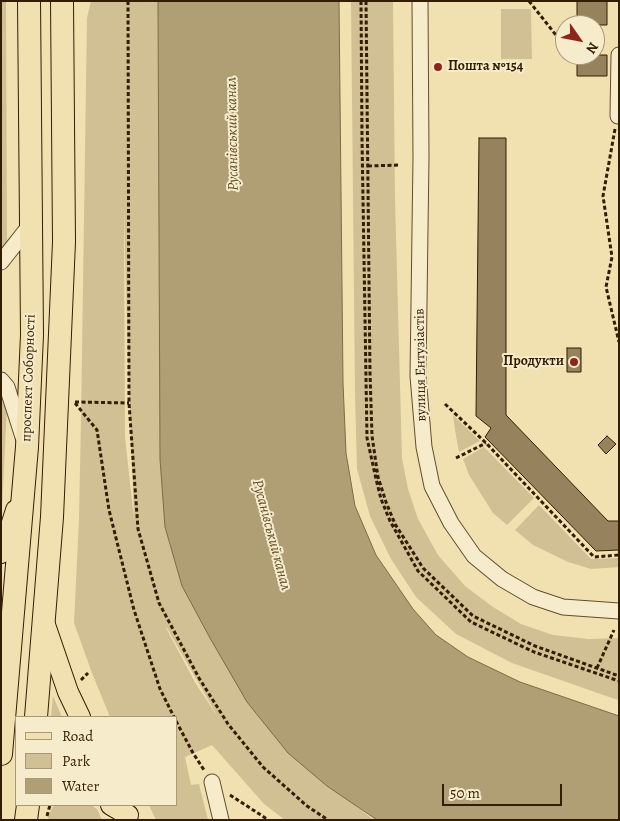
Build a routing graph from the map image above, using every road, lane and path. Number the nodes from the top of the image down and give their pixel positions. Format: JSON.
{"nodes":[{"id":1,"x":62,"y":1,"type":"edge"},
{"id":2,"x":128,"y":1,"type":"edge"},
{"id":3,"x":420,"y":1,"type":"edge"},
{"id":4,"x":529,"y":1,"type":"edge"},
{"id":5,"x":26,"y":5,"type":"edge"},
{"id":6,"x":555,"y":34,"type":"edge"},
{"id":7,"x":619,"y":55,"type":"edge"},
{"id":8,"x":618,"y":116,"type":"edge"},
{"id":9,"x":400,"y":165,"type":"dead end"},
{"id":10,"x":368,"y":166,"type":"dead end"},
{"id":11,"x":31,"y":224,"type":"junction"},
{"id":12,"x":1,"y":262,"type":"edge"},
{"id":13,"x":619,"y":342,"type":"edge"},
{"id":14,"x":1,"y":380,"type":"edge"},
{"id":15,"x":129,"y":403,"type":"junction"},
{"id":16,"x":445,"y":404,"type":"dead end"},
{"id":17,"x":486,"y":443,"type":"junction"},
{"id":18,"x":27,"y":447,"type":"junction"},
{"id":19,"x":456,"y":458,"type":"dead end"},
{"id":20,"x":24,"y":479,"type":"junction"},
{"id":21,"x":1,"y":553,"type":"edge"},
{"id":22,"x":619,"y":555,"type":"edge"},
{"id":23,"x":619,"y":611,"type":"edge"},
{"id":24,"x":44,"y":622,"type":"junction"},
{"id":25,"x":614,"y":630,"type":"dead end"},
{"id":26,"x":597,"y":668,"type":"dead end"},
{"id":27,"x":36,"y":716,"type":"edge"},
{"id":28,"x":80,"y":716,"type":"edge"},
{"id":29,"x":174,"y":716,"type":"edge"},
{"id":30,"x":1,"y":754,"type":"edge"},
{"id":31,"x":212,"y":782,"type":"dead end"},
{"id":32,"x":28,"y":806,"type":"edge"},
{"id":33,"x":37,"y":806,"type":"edge"},
{"id":34,"x":50,"y":806,"type":"edge"},
{"id":35,"x":28,"y":820,"type":"edge"},
{"id":36,"x":47,"y":820,"type":"edge"},
{"id":37,"x":220,"y":820,"type":"edge"},
{"id":38,"x":328,"y":820,"type":"edge"}],
"edges":[{"from":1,"to":24,"type":"highway","name":"проспект Соборності"},
{"from":2,"to":15,"type":"path"},
{"from":3,"to":23,"type":"street","name":"вулиця Ентузіастів"},
{"from":4,"to":6,"type":"path"},
{"from":5,"to":11,"type":"highway","name":"проспект Соборності"},
{"from":7,"to":8,"type":"street"},
{"from":8,"to":13,"type":"path"},
{"from":9,"to":10,"type":"path"},
{"from":11,"to":12,"type":"street"},
{"from":11,"to":18,"type":"highway","name":"проспект Соборності"},
{"from":14,"to":18,"type":"street"},
{"from":15,"to":29,"type":"path"},
{"from":15,"to":38,"type":"path"},
{"from":16,"to":17,"type":"path"},
{"from":17,"to":19,"type":"path"},
{"from":17,"to":22,"type":"path"},
{"from":18,"to":20,"type":"highway","name":"проспект Соборності"},
{"from":20,"to":21,"type":"main road"},
{"from":20,"to":30,"type":"highway","name":"проспект Соборності"},
{"from":24,"to":27,"type":"highway","name":"проспект Соборності"},
{"from":24,"to":28,"type":"main road"},
{"from":25,"to":26,"type":"path"},
{"from":31,"to":37,"type":"street"},
{"from":32,"to":35,"type":"highway"},
{"from":33,"to":35,"type":"main road"},
{"from":34,"to":36,"type":"path"}]}
